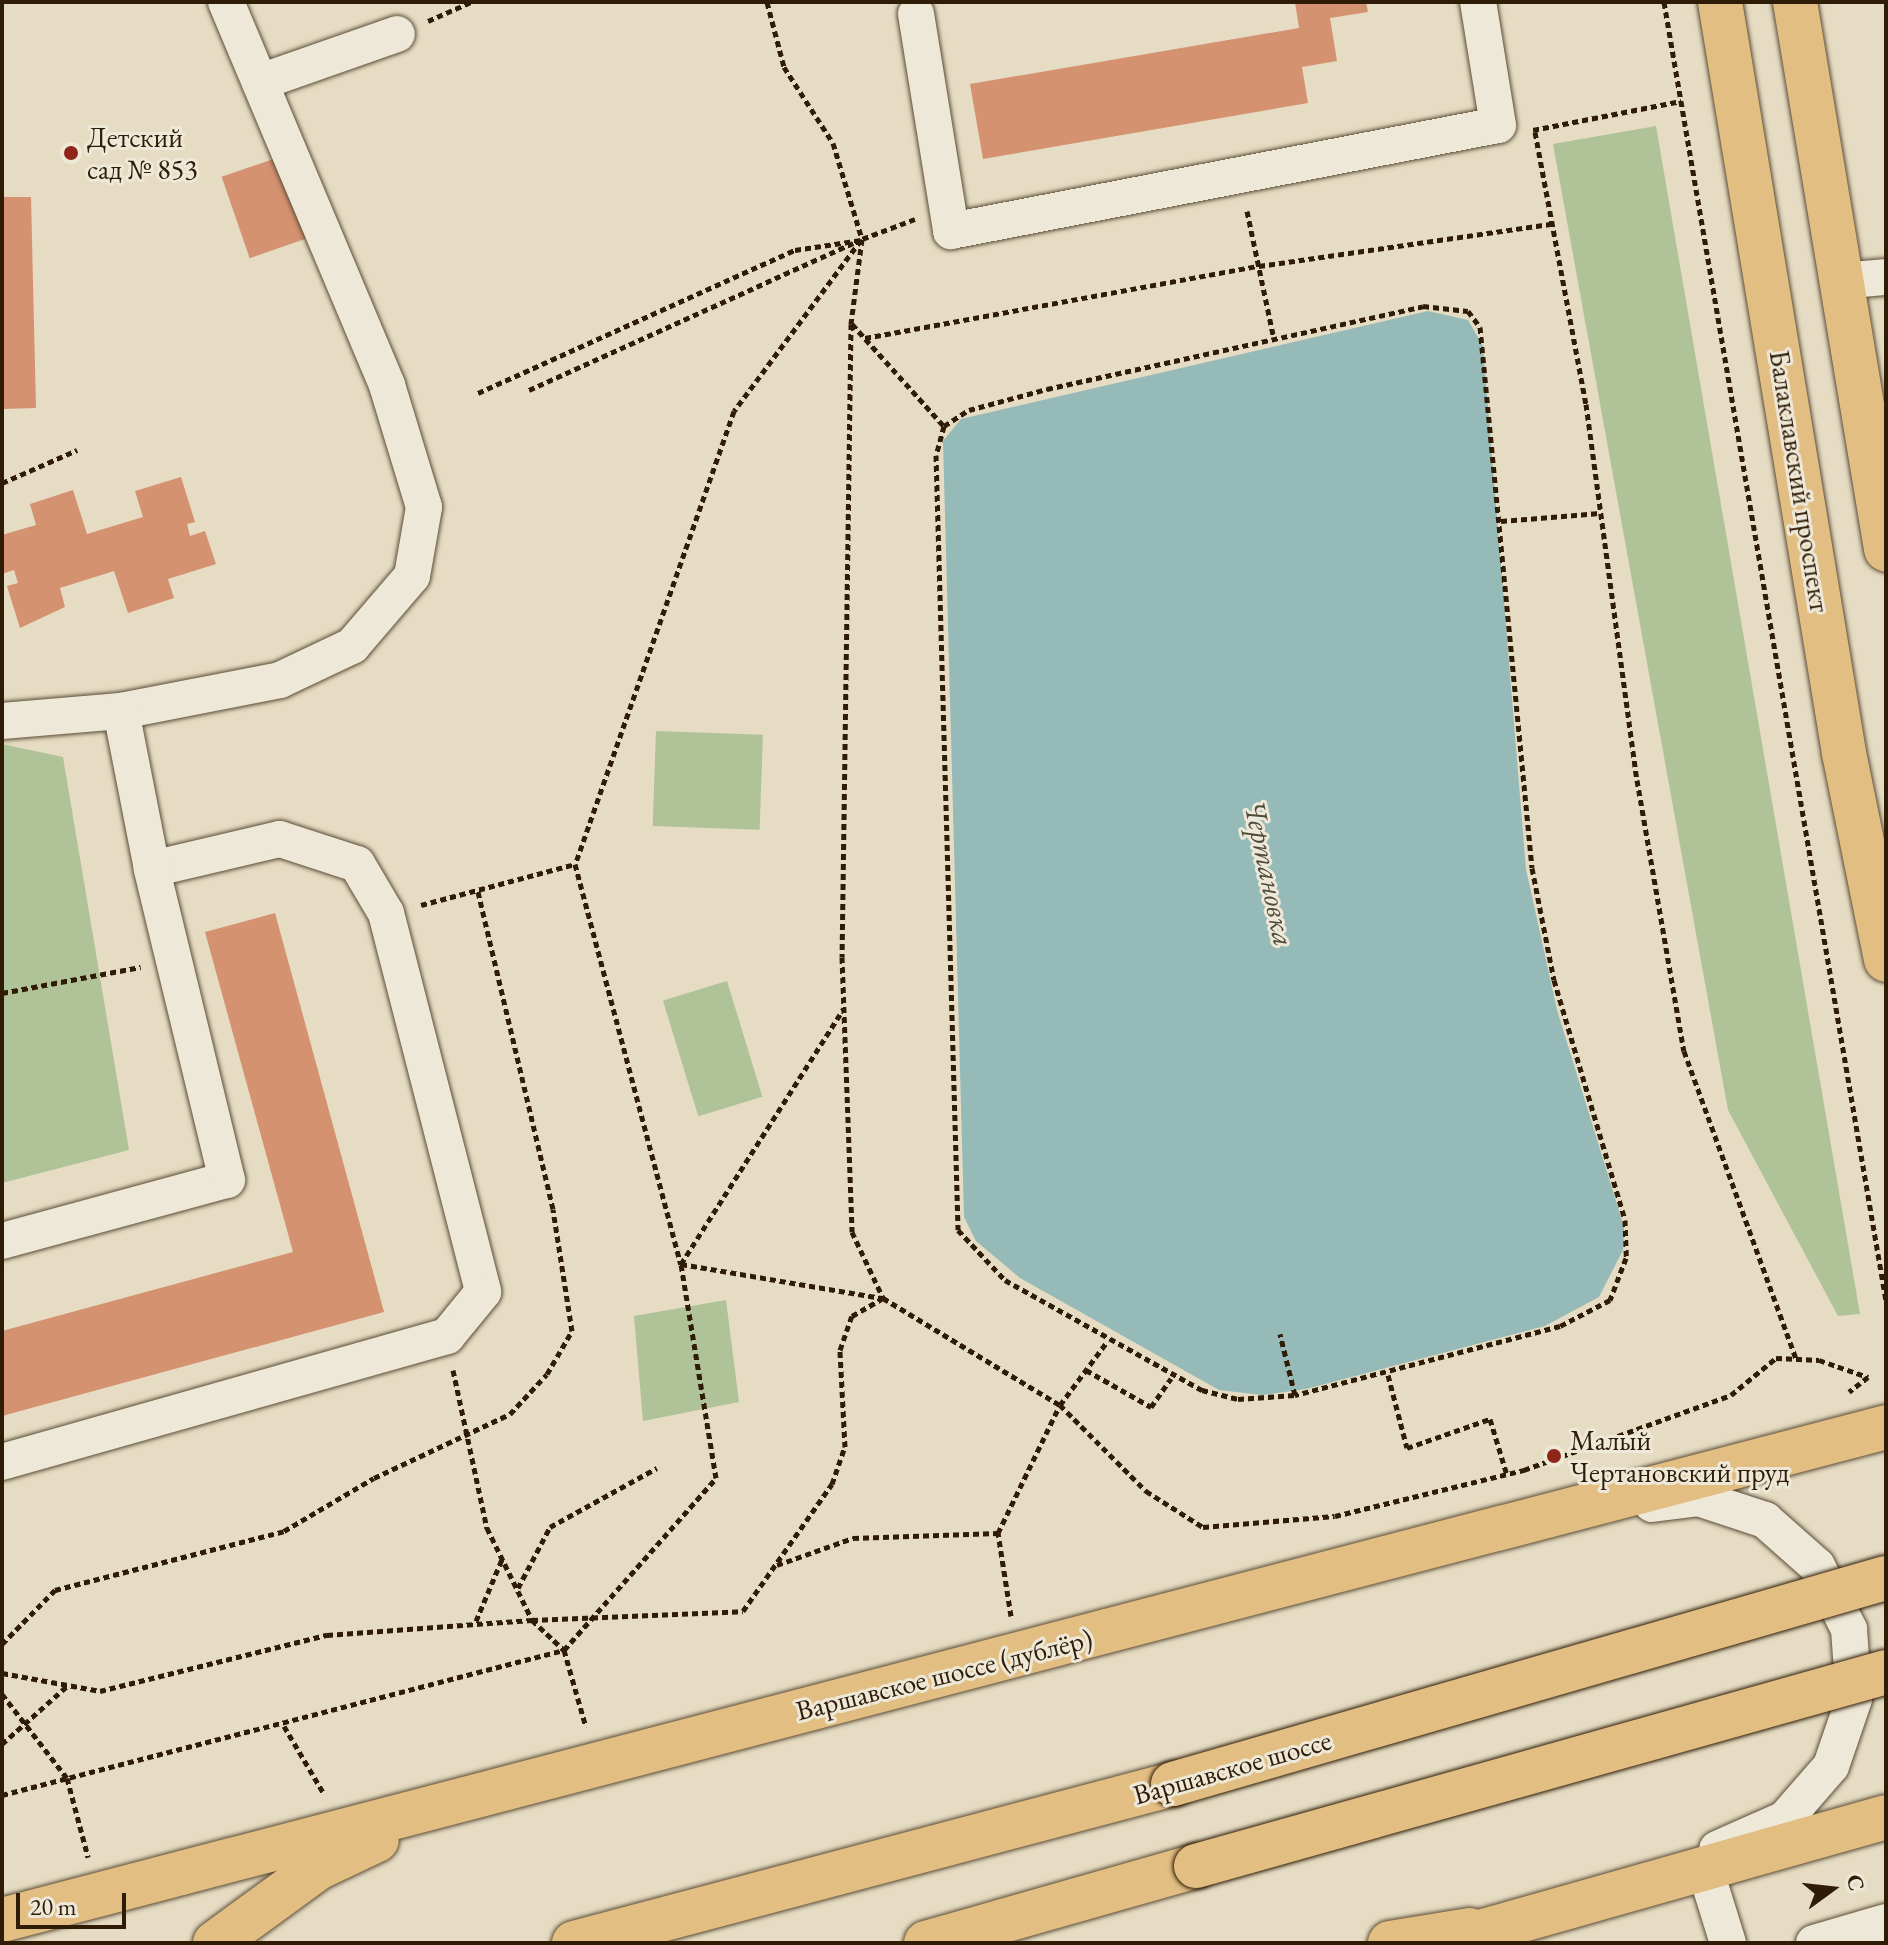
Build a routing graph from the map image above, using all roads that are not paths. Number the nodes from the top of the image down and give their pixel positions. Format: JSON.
{"nodes":[{"id":1,"x":226,"y":2,"type":"edge"},
{"id":2,"x":1478,"y":2,"type":"edge"},
{"id":3,"x":1720,"y":2,"type":"edge"},
{"id":4,"x":1795,"y":2,"type":"edge"},
{"id":5,"x":916,"y":14,"type":"dead end"},
{"id":6,"x":397,"y":34,"type":"road end"},
{"id":7,"x":260,"y":82,"type":"junction"},
{"id":8,"x":1886,"y":277,"type":"edge"},
{"id":9,"x":1840,"y":281,"type":"junction"},
{"id":10,"x":1886,"y":549,"type":"edge"},
{"id":11,"x":121,"y":711,"type":"junction"},
{"id":12,"x":2,"y":721,"type":"edge"},
{"id":13,"x":152,"y":869,"type":"junction"},
{"id":14,"x":1886,"y":960,"type":"edge"},
{"id":15,"x":2,"y":1241,"type":"edge"},
{"id":16,"x":1886,"y":1427,"type":"edge"},
{"id":17,"x":2,"y":1462,"type":"edge"},
{"id":18,"x":1533,"y":1520,"type":"junction"},
{"id":19,"x":1886,"y":1578,"type":"edge"},
{"id":20,"x":1886,"y":1672,"type":"edge"},
{"id":21,"x":473,"y":1794,"type":"junction"},
{"id":22,"x":1886,"y":1817,"type":"edge"},
{"id":23,"x":1705,"y":1869,"type":"junction"},
{"id":24,"x":1632,"y":1887,"type":"junction"},
{"id":25,"x":2,"y":1920,"type":"edge"},
{"id":26,"x":1886,"y":1922,"type":"edge"},
{"id":27,"x":1512,"y":1923,"type":"junction"},
{"id":28,"x":215,"y":1943,"type":"edge"},
{"id":29,"x":574,"y":1943,"type":"edge"},
{"id":30,"x":926,"y":1943,"type":"edge"},
{"id":31,"x":1390,"y":1943,"type":"edge"},
{"id":32,"x":1441,"y":1943,"type":"edge"},
{"id":33,"x":1728,"y":1943,"type":"edge"},
{"id":34,"x":1814,"y":1943,"type":"edge"}],
"edges":[{"from":1,"to":7,"type":"street"},
{"from":2,"to":5,"type":"street"},
{"from":3,"to":14,"type":"main road","name":"Балаклавский проспект"},
{"from":4,"to":9,"type":"main road"},
{"from":6,"to":7,"type":"street"},
{"from":7,"to":11,"type":"street"},
{"from":8,"to":9,"type":"street"},
{"from":9,"to":10,"type":"main road"},
{"from":11,"to":12,"type":"street"},
{"from":11,"to":13,"type":"street"},
{"from":13,"to":15,"type":"street"},
{"from":13,"to":17,"type":"street"},
{"from":16,"to":18,"type":"main road","name":"Варшавское шоссе (дублёр)"},
{"from":18,"to":21,"type":"main road","name":"Варшавское шоссе (дублёр)"},
{"from":18,"to":24,"type":"street"},
{"from":19,"to":29,"type":"main road","name":"Варшавское шоссе","bridge":true},
{"from":20,"to":30,"type":"main road","bridge":true},
{"from":21,"to":25,"type":"main road","name":"Варшавское шоссе (дублёр)"},
{"from":21,"to":28,"type":"main road"},
{"from":22,"to":23,"type":"main road"},
{"from":23,"to":24,"type":"main road"},
{"from":23,"to":33,"type":"street"},
{"from":24,"to":27,"type":"main road"},
{"from":26,"to":34,"type":"street"},
{"from":27,"to":31,"type":"main road"},
{"from":27,"to":32,"type":"main road"}]}
